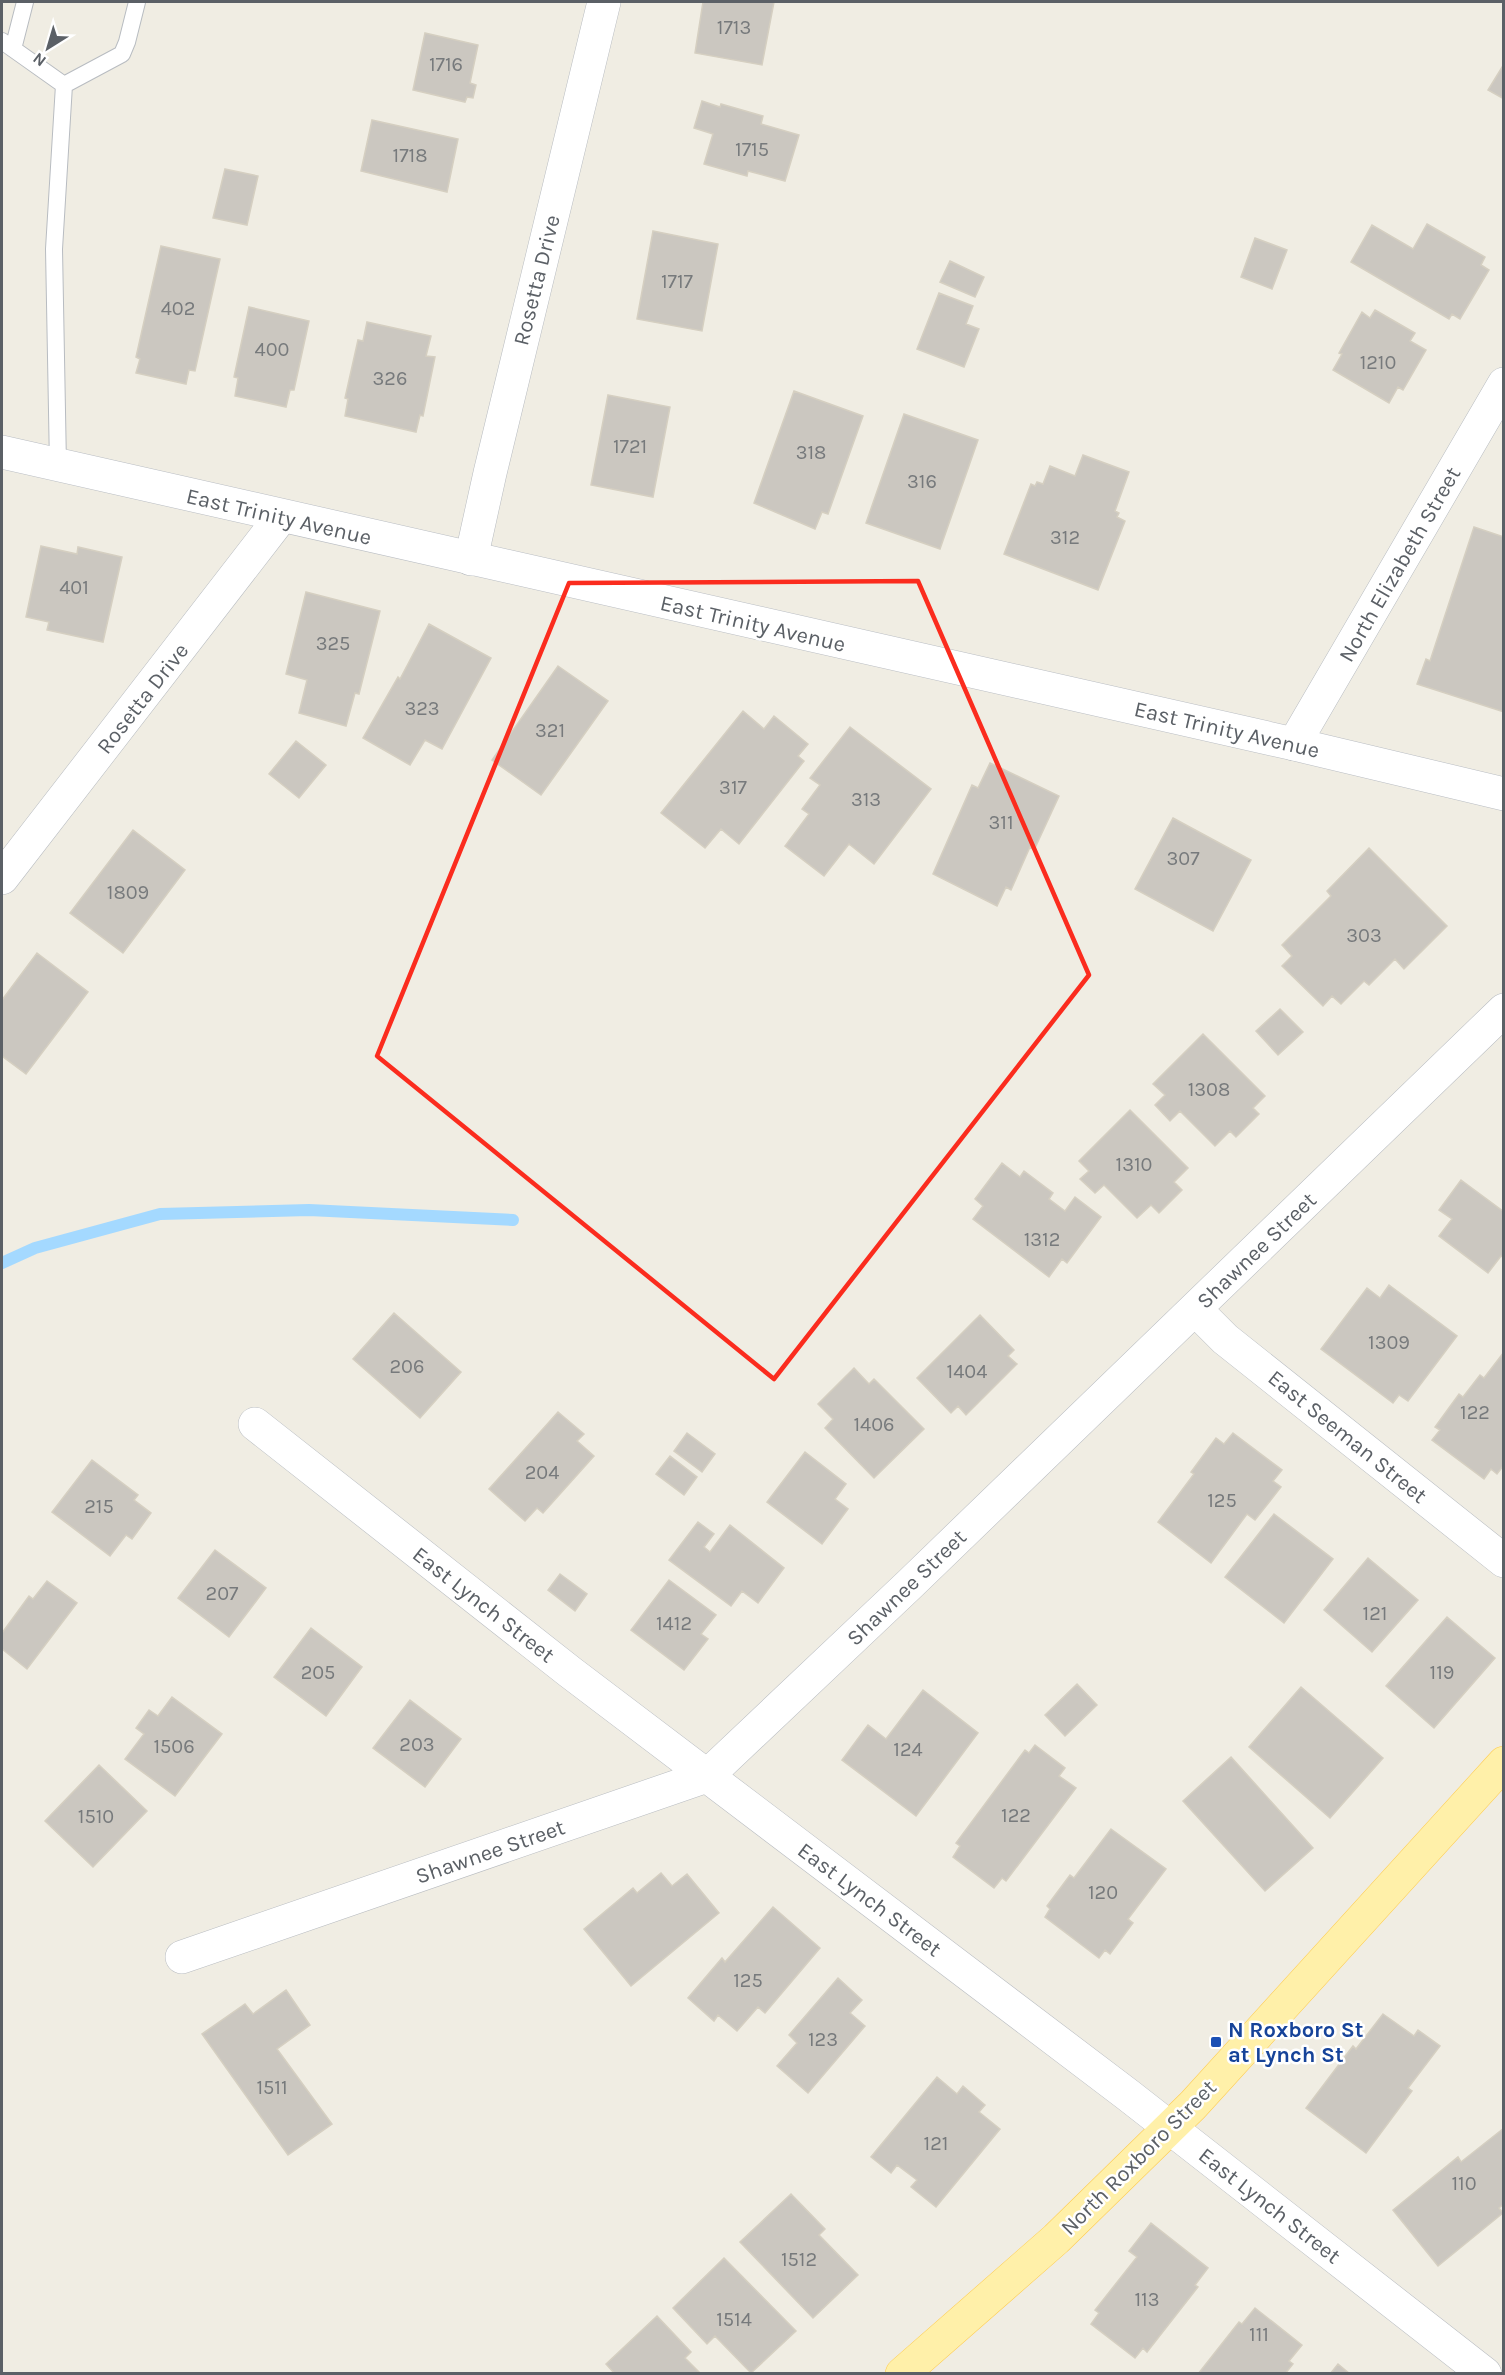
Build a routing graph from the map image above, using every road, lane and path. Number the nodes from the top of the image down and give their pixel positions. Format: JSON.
{"nodes":[{"id":1,"x":26,"y":2,"type":"edge"},
{"id":2,"x":137,"y":2,"type":"edge"},
{"id":3,"x":604,"y":2,"type":"edge"},
{"id":4,"x":7,"y":45,"type":"edge"},
{"id":5,"x":64,"y":85,"type":"junction"},
{"id":6,"x":1503,"y":384,"type":"edge"},
{"id":7,"x":2,"y":452,"type":"edge"},
{"id":8,"x":58,"y":465,"type":"junction"},
{"id":9,"x":281,"y":517,"type":"junction"},
{"id":10,"x":471,"y":560,"type":"junction"},
{"id":11,"x":1294,"y":744,"type":"junction"},
{"id":12,"x":1503,"y":795,"type":"edge"},
{"id":13,"x":2,"y":878,"type":"edge"},
{"id":14,"x":1503,"y":1010,"type":"edge"},
{"id":15,"x":1195,"y":1309,"type":"junction"},
{"id":16,"x":255,"y":1424,"type":"dead end"},
{"id":17,"x":1503,"y":1561,"type":"edge"},
{"id":18,"x":1503,"y":1763,"type":"edge"},
{"id":19,"x":707,"y":1776,"type":"junction"},
{"id":20,"x":182,"y":1957,"type":"dead end"},
{"id":21,"x":1170,"y":2128,"type":"junction"},
{"id":22,"x":902,"y":2373,"type":"edge"},
{"id":23,"x":1485,"y":2373,"type":"edge"}],
"edges":[{"from":1,"to":4,"type":"lane"},
{"from":2,"to":5,"type":"lane"},
{"from":3,"to":10,"type":"street","name":"Rosetta Drive"},
{"from":4,"to":5,"type":"lane"},
{"from":5,"to":8,"type":"lane"},
{"from":6,"to":11,"type":"street","name":"North Elizabeth Street"},
{"from":7,"to":8,"type":"street","name":"East Trinity Avenue"},
{"from":8,"to":9,"type":"street","name":"East Trinity Avenue"},
{"from":9,"to":10,"type":"street","name":"East Trinity Avenue"},
{"from":9,"to":13,"type":"street","name":"Rosetta Drive"},
{"from":10,"to":11,"type":"street","name":"East Trinity Avenue"},
{"from":11,"to":12,"type":"street","name":"East Trinity Avenue"},
{"from":14,"to":15,"type":"street","name":"Shawnee Street"},
{"from":15,"to":17,"type":"street","name":"East Seeman Street"},
{"from":15,"to":19,"type":"street","name":"Shawnee Street"},
{"from":16,"to":19,"type":"street","name":"East Lynch Street"},
{"from":18,"to":21,"type":"main road","name":"North Roxboro Street"},
{"from":19,"to":20,"type":"street","name":"Shawnee Street"},
{"from":19,"to":21,"type":"street","name":"East Lynch Street"},
{"from":21,"to":22,"type":"main road","name":"North Roxboro Street"},
{"from":21,"to":23,"type":"street","name":"East Lynch Street"}]}
